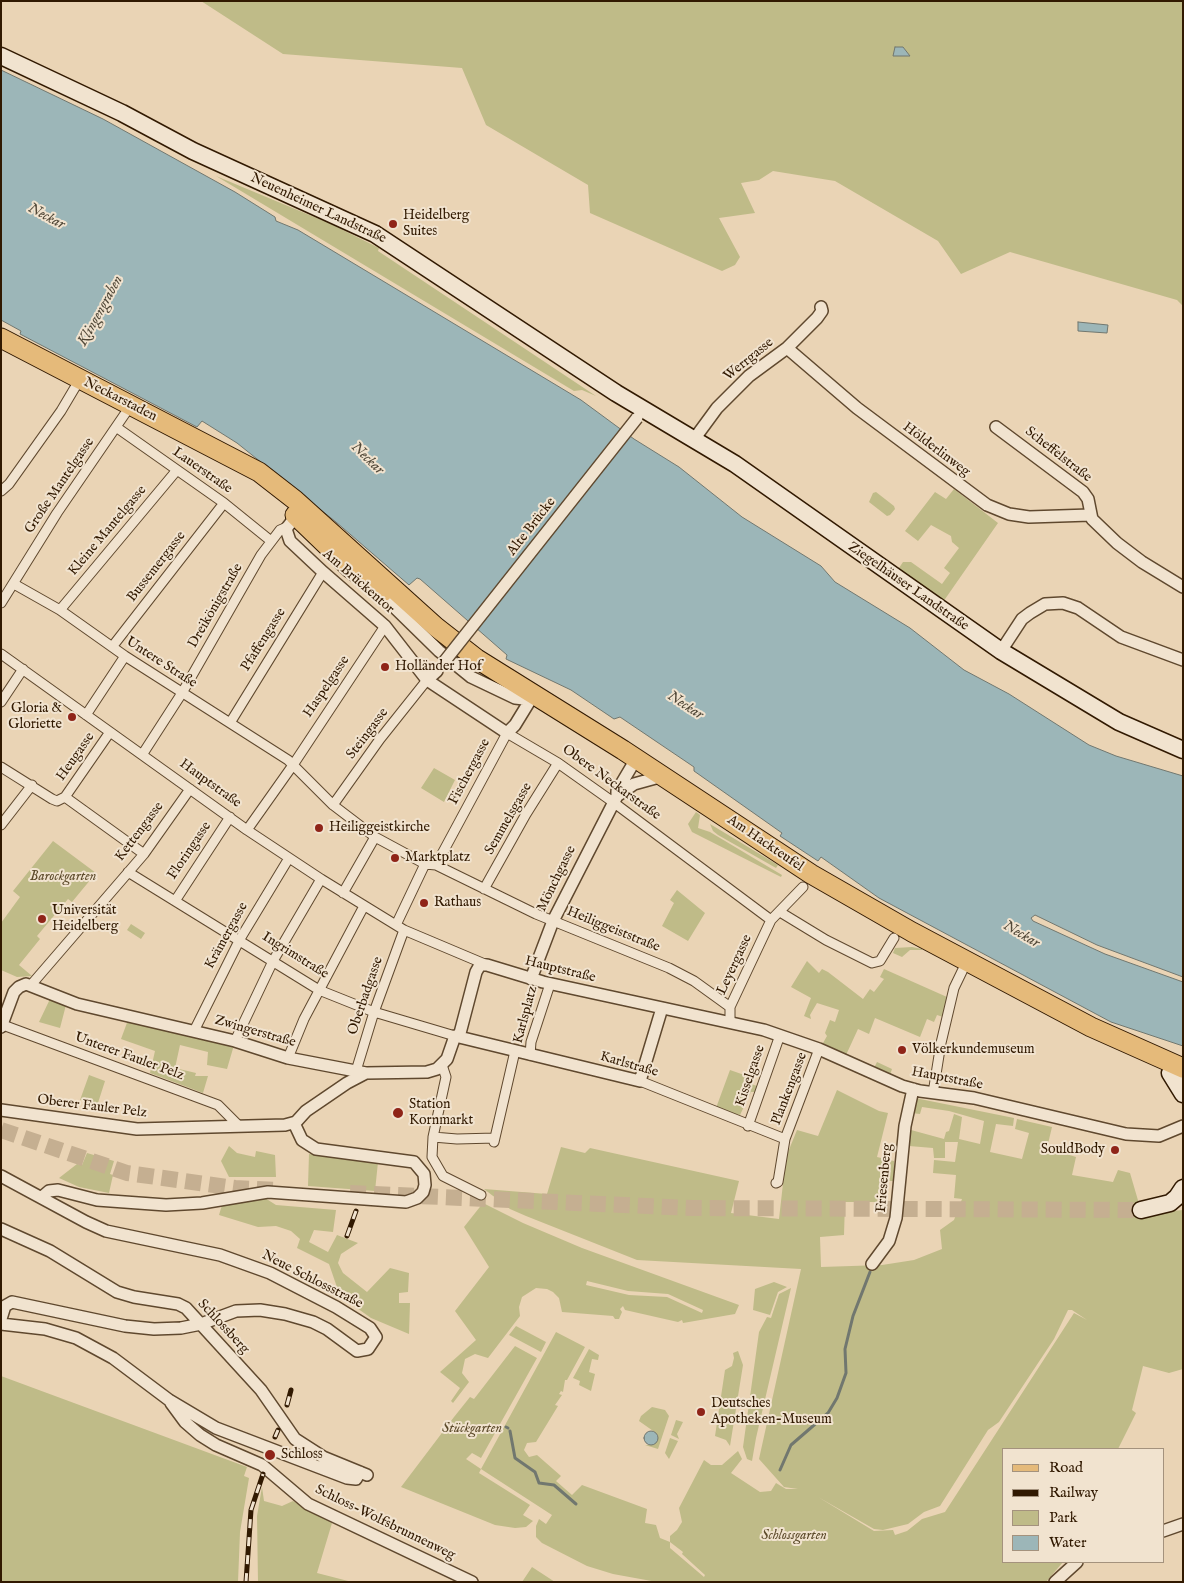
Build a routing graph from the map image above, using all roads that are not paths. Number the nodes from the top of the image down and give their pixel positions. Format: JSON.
{"nodes":[{"id":1,"x":1,"y":56,"type":"edge"},
{"id":2,"x":821,"y":307,"type":"dead end"},
{"id":3,"x":1,"y":338,"type":"edge"},
{"id":4,"x":787,"y":348,"type":"junction"},
{"id":5,"x":80,"y":378,"type":"junction"},
{"id":6,"x":131,"y":405,"type":"junction"},
{"id":7,"x":640,"y":413,"type":"junction"},
{"id":8,"x":118,"y":424,"type":"junction"},
{"id":9,"x":996,"y":427,"type":"dead end"},
{"id":10,"x":695,"y":438,"type":"junction"},
{"id":11,"x":177,"y":470,"type":"junction"},
{"id":12,"x":1,"y":491,"type":"edge"},
{"id":13,"x":224,"y":503,"type":"junction"},
{"id":14,"x":1090,"y":515,"type":"junction"},
{"id":15,"x":295,"y":517,"type":"junction"},
{"id":16,"x":268,"y":544,"type":"junction"},
{"id":17,"x":320,"y":576,"type":"junction"},
{"id":18,"x":14,"y":584,"type":"junction"},
{"id":19,"x":1183,"y":587,"type":"edge"},
{"id":20,"x":390,"y":598,"type":"junction"},
{"id":21,"x":1,"y":603,"type":"edge"},
{"id":22,"x":60,"y":610,"type":"junction"},
{"id":23,"x":385,"y":626,"type":"junction"},
{"id":24,"x":436,"y":627,"type":"junction"},
{"id":25,"x":453,"y":640,"type":"joint"},
{"id":26,"x":112,"y":647,"type":"junction"},
{"id":27,"x":1001,"y":651,"type":"junction"},
{"id":28,"x":1,"y":654,"type":"edge"},
{"id":29,"x":125,"y":656,"type":"junction"},
{"id":30,"x":1183,"y":660,"type":"edge"},
{"id":31,"x":23,"y":669,"type":"junction"},
{"id":32,"x":424,"y":684,"type":"junction"},
{"id":33,"x":182,"y":693,"type":"junction"},
{"id":34,"x":534,"y":694,"type":"junction"},
{"id":35,"x":1,"y":702,"type":"edge"},
{"id":36,"x":88,"y":712,"type":"junction"},
{"id":37,"x":230,"y":723,"type":"junction"},
{"id":38,"x":110,"y":732,"type":"junction"},
{"id":39,"x":512,"y":736,"type":"junction"},
{"id":40,"x":1183,"y":750,"type":"edge"},
{"id":41,"x":142,"y":754,"type":"junction"},
{"id":42,"x":636,"y":759,"type":"junction"},
{"id":43,"x":295,"y":762,"type":"junction"},
{"id":44,"x":558,"y":763,"type":"junction"},
{"id":45,"x":1,"y":767,"type":"edge"},
{"id":46,"x":663,"y":776,"type":"junction"},
{"id":47,"x":32,"y":785,"type":"junction"},
{"id":48,"x":190,"y":788,"type":"junction"},
{"id":49,"x":65,"y":797,"type":"junction"},
{"id":50,"x":615,"y":799,"type":"junction"},
{"id":51,"x":333,"y":805,"type":"junction"},
{"id":52,"x":230,"y":817,"type":"junction"},
{"id":53,"x":1,"y":826,"type":"edge"},
{"id":54,"x":247,"y":830,"type":"junction"},
{"id":55,"x":375,"y":838,"type":"junction"},
{"id":56,"x":146,"y":851,"type":"junction"},
{"id":57,"x":289,"y":858,"type":"junction"},
{"id":58,"x":425,"y":864,"type":"junction"},
{"id":59,"x":436,"y":865,"type":"junction"},
{"id":60,"x":128,"y":872,"type":"junction"},
{"id":61,"x":321,"y":879,"type":"junction"},
{"id":62,"x":802,"y":887,"type":"dead end"},
{"id":63,"x":484,"y":890,"type":"junction"},
{"id":64,"x":343,"y":893,"type":"junction"},
{"id":65,"x":175,"y":901,"type":"junction"},
{"id":66,"x":364,"y":906,"type":"junction"},
{"id":67,"x":780,"y":912,"type":"junction"},
{"id":68,"x":772,"y":920,"type":"junction"},
{"id":69,"x":553,"y":921,"type":"junction"},
{"id":70,"x":396,"y":924,"type":"junction"},
{"id":71,"x":404,"y":930,"type":"junction"},
{"id":72,"x":894,"y":938,"type":"dead end"},
{"id":73,"x":240,"y":939,"type":"junction"},
{"id":74,"x":273,"y":961,"type":"junction"},
{"id":75,"x":967,"y":961,"type":"junction"},
{"id":76,"x":487,"y":965,"type":"junction"},
{"id":77,"x":531,"y":979,"type":"junction"},
{"id":78,"x":550,"y":984,"type":"junction"},
{"id":79,"x":31,"y":985,"type":"junction"},
{"id":80,"x":319,"y":990,"type":"junction"},
{"id":81,"x":730,"y":1007,"type":"junction"},
{"id":82,"x":662,"y":1008,"type":"junction"},
{"id":83,"x":4,"y":1009,"type":"edge"},
{"id":84,"x":374,"y":1012,"type":"junction"},
{"id":85,"x":730,"y":1022,"type":"junction"},
{"id":86,"x":2,"y":1026,"type":"edge"},
{"id":87,"x":194,"y":1031,"type":"junction"},
{"id":88,"x":780,"y":1035,"type":"junction"},
{"id":89,"x":457,"y":1037,"type":"junction"},
{"id":90,"x":235,"y":1041,"type":"junction"},
{"id":91,"x":515,"y":1051,"type":"junction"},
{"id":92,"x":818,"y":1053,"type":"junction"},
{"id":93,"x":530,"y":1055,"type":"junction"},
{"id":94,"x":288,"y":1058,"type":"junction"},
{"id":95,"x":442,"y":1065,"type":"junction"},
{"id":96,"x":361,"y":1072,"type":"junction"},
{"id":97,"x":1178,"y":1074,"type":"edge"},
{"id":98,"x":640,"y":1081,"type":"junction"},
{"id":99,"x":913,"y":1090,"type":"junction"},
{"id":100,"x":933,"y":1093,"type":"junction"},
{"id":101,"x":1183,"y":1094,"type":"edge"},
{"id":102,"x":1,"y":1110,"type":"edge"},
{"id":103,"x":294,"y":1123,"type":"junction"},
{"id":104,"x":240,"y":1126,"type":"junction"},
{"id":105,"x":748,"y":1126,"type":"junction"},
{"id":106,"x":1183,"y":1126,"type":"edge"},
{"id":107,"x":433,"y":1137,"type":"junction"},
{"id":108,"x":785,"y":1139,"type":"junction"},
{"id":109,"x":1,"y":1176,"type":"edge"},
{"id":110,"x":776,"y":1183,"type":"dead end"},
{"id":111,"x":1183,"y":1188,"type":"edge"},
{"id":112,"x":481,"y":1195,"type":"dead end"},
{"id":113,"x":42,"y":1197,"type":"junction"},
{"id":114,"x":1183,"y":1206,"type":"edge"},
{"id":115,"x":1,"y":1229,"type":"edge"},
{"id":116,"x":872,"y":1264,"type":"dead end"},
{"id":117,"x":1,"y":1319,"type":"edge"},
{"id":118,"x":1,"y":1324,"type":"edge"},
{"id":119,"x":201,"y":1324,"type":"junction"},
{"id":120,"x":169,"y":1400,"type":"junction"},
{"id":121,"x":1183,"y":1524,"type":"edge"},
{"id":122,"x":1164,"y":1531,"type":"edge"},
{"id":123,"x":1075,"y":1563,"type":"edge"},
{"id":124,"x":472,"y":1582,"type":"edge"},
{"id":125,"x":1055,"y":1582,"type":"edge"}],
"edges":[{"from":1,"to":7,"type":"main road","name":"Neuenheimer Landstraße"},
{"from":2,"to":4,"type":"street","name":"Werrgasse"},
{"from":3,"to":5,"type":"main road","name":"Neckarstaden"},
{"from":4,"to":10,"type":"street","name":"Werrgasse"},
{"from":4,"to":14,"type":"street","name":"Hölderlinweg"},
{"from":5,"to":6,"type":"main road","name":"Neckarstaden"},
{"from":5,"to":12,"type":"street"},
{"from":6,"to":8,"type":"street","name":"Große Mantelgasse"},
{"from":6,"to":15,"type":"main road","name":"Neckarstaden"},
{"from":7,"to":10,"type":"main road","name":"Ziegelhäuser Landstraße"},
{"from":7,"to":32,"type":"street","name":"Alte Brücke","bridge":true},
{"from":8,"to":11,"type":"street","name":"Lauerstraße"},
{"from":8,"to":18,"type":"street","name":"Große Mantelgasse"},
{"from":9,"to":14,"type":"street","name":"Scheffelstraße"},
{"from":10,"to":27,"type":"main road","name":"Ziegelhäuser Landstraße"},
{"from":11,"to":13,"type":"street","name":"Lauerstraße"},
{"from":11,"to":22,"type":"street","name":"Kleine Mantelgasse"},
{"from":13,"to":16,"type":"street","name":"Lauerstraße"},
{"from":13,"to":26,"type":"street","name":"Bussemergasse"},
{"from":14,"to":19,"type":"street","name":"Scheffelstraße"},
{"from":15,"to":16,"type":"street","name":"Dreikönigstraße"},
{"from":15,"to":17,"type":"street","name":"Am Brückentor"},
{"from":15,"to":20,"type":"main road","name":"Neckarstaden"},
{"from":15,"to":24,"type":"main road","name":"Neckarstaden"},
{"from":16,"to":33,"type":"street","name":"Dreikönigstraße"},
{"from":17,"to":23,"type":"street","name":"Am Brückentor"},
{"from":17,"to":37,"type":"street","name":"Pfaffengasse"},
{"from":18,"to":21,"type":"street","name":"Große Mantelgasse"},
{"from":18,"to":22,"type":"street","name":"Untere Straße"},
{"from":20,"to":24,"type":"main road","name":"Neckarstaden"},
{"from":20,"to":34,"type":"street"},
{"from":22,"to":26,"type":"street","name":"Untere Straße"},
{"from":23,"to":32,"type":"street","name":"Am Brückentor"},
{"from":23,"to":43,"type":"street","name":"Haspelgasse"},
{"from":24,"to":25,"type":"main road","name":"Neckarstaden"},
{"from":25,"to":34,"type":"main road","name":"Am Hackteufel"},
{"from":26,"to":29,"type":"street","name":"Untere Straße"},
{"from":27,"to":30,"type":"street"},
{"from":27,"to":40,"type":"main road","name":"Ziegelhäuser Landstraße"},
{"from":28,"to":31,"type":"street","name":"Hauptstraße"},
{"from":29,"to":33,"type":"street","name":"Untere Straße"},
{"from":29,"to":36,"type":"street"},
{"from":31,"to":35,"type":"street"},
{"from":31,"to":36,"type":"street","name":"Hauptstraße"},
{"from":32,"to":39,"type":"street","name":"Obere Neckarstraße"},
{"from":32,"to":51,"type":"street","name":"Steingasse"},
{"from":33,"to":37,"type":"street","name":"Untere Straße"},
{"from":33,"to":41,"type":"street","name":"Dreikönigstraße"},
{"from":34,"to":39,"type":"street","name":"Fischergasse"},
{"from":34,"to":42,"type":"main road","name":"Am Hackteufel"},
{"from":36,"to":38,"type":"street","name":"Hauptstraße"},
{"from":37,"to":43,"type":"street","name":"Untere Straße"},
{"from":38,"to":41,"type":"street","name":"Hauptstraße"},
{"from":38,"to":49,"type":"street","name":"Heugasse"},
{"from":39,"to":44,"type":"street","name":"Obere Neckarstraße"},
{"from":39,"to":59,"type":"street","name":"Fischergasse"},
{"from":41,"to":48,"type":"street","name":"Hauptstraße"},
{"from":42,"to":46,"type":"main road","name":"Am Hackteufel"},
{"from":42,"to":50,"type":"street","name":"Mönchgasse"},
{"from":43,"to":51,"type":"street","name":"Untere Straße"},
{"from":43,"to":54,"type":"street","name":"Haspelgasse"},
{"from":44,"to":50,"type":"street","name":"Obere Neckarstraße"},
{"from":44,"to":63,"type":"street","name":"Semmelsgasse"},
{"from":45,"to":47,"type":"street"},
{"from":46,"to":50,"type":"street"},
{"from":46,"to":75,"type":"main road","name":"Am Hackteufel"},
{"from":47,"to":49,"type":"street"},
{"from":47,"to":53,"type":"street"},
{"from":48,"to":52,"type":"street","name":"Hauptstraße"},
{"from":48,"to":56,"type":"street","name":"Kettengasse"},
{"from":49,"to":56,"type":"street"},
{"from":50,"to":68,"type":"street","name":"Obere Neckarstraße"},
{"from":50,"to":69,"type":"street","name":"Mönchgasse"},
{"from":51,"to":55,"type":"street"},
{"from":52,"to":54,"type":"street","name":"Hauptstraße"},
{"from":52,"to":65,"type":"street","name":"Floringasse"},
{"from":54,"to":57,"type":"street","name":"Hauptstraße"},
{"from":55,"to":58,"type":"street"},
{"from":55,"to":64,"type":"street"},
{"from":56,"to":60,"type":"street","name":"Kettengasse"},
{"from":57,"to":61,"type":"street","name":"Hauptstraße"},
{"from":57,"to":73,"type":"street","name":"Krämergasse"},
{"from":58,"to":59,"type":"street","name":"Heiliggeiststraße"},
{"from":58,"to":70,"type":"street"},
{"from":59,"to":63,"type":"street","name":"Heiliggeiststraße"},
{"from":60,"to":65,"type":"street","name":"Ingrimstraße"},
{"from":60,"to":79,"type":"street","name":"Kettengasse"},
{"from":61,"to":64,"type":"street","name":"Hauptstraße"},
{"from":61,"to":74,"type":"street"},
{"from":62,"to":67,"type":"street","name":"Leyergasse"},
{"from":63,"to":69,"type":"street","name":"Heiliggeiststraße"},
{"from":64,"to":66,"type":"street","name":"Hauptstraße"},
{"from":65,"to":73,"type":"street","name":"Ingrimstraße"},
{"from":66,"to":70,"type":"street","name":"Hauptstraße"},
{"from":66,"to":80,"type":"street"},
{"from":67,"to":68,"type":"street","name":"Leyergasse"},
{"from":67,"to":72,"type":"street"},
{"from":68,"to":81,"type":"street","name":"Leyergasse"},
{"from":69,"to":77,"type":"street","name":"Mönchgasse"},
{"from":69,"to":81,"type":"street","name":"Heiliggeiststraße"},
{"from":70,"to":71,"type":"street","name":"Hauptstraße"},
{"from":71,"to":76,"type":"street","name":"Hauptstraße"},
{"from":71,"to":84,"type":"street","name":"Oberbadgasse"},
{"from":73,"to":74,"type":"street","name":"Ingrimstraße"},
{"from":73,"to":87,"type":"street","name":"Krämergasse"},
{"from":74,"to":80,"type":"street","name":"Ingrimstraße"},
{"from":74,"to":90,"type":"street"},
{"from":75,"to":97,"type":"main road","name":"Am Hackteufel"},
{"from":75,"to":100,"type":"street"},
{"from":76,"to":77,"type":"street","name":"Hauptstraße"},
{"from":76,"to":89,"type":"street"},
{"from":77,"to":78,"type":"street","name":"Hauptstraße"},
{"from":78,"to":82,"type":"street","name":"Hauptstraße"},
{"from":78,"to":93,"type":"street","name":"Karlsplatz"},
{"from":79,"to":83,"type":"street","name":"Kettengasse"},
{"from":79,"to":87,"type":"street","name":"Zwingerstraße"},
{"from":80,"to":84,"type":"street","name":"Ingrimstraße"},
{"from":80,"to":94,"type":"street"},
{"from":81,"to":85,"type":"street","name":"Leyergasse"},
{"from":82,"to":85,"type":"street","name":"Hauptstraße"},
{"from":82,"to":98,"type":"street"},
{"from":83,"to":86,"type":"street","name":"Kettengasse"},
{"from":84,"to":89,"type":"street","name":"Ingrimstraße"},
{"from":84,"to":96,"type":"street","name":"Oberbadgasse"},
{"from":85,"to":88,"type":"street","name":"Hauptstraße"},
{"from":86,"to":104,"type":"street","name":"Unterer Fauler Pelz"},
{"from":87,"to":90,"type":"street","name":"Zwingerstraße"},
{"from":88,"to":92,"type":"street","name":"Hauptstraße"},
{"from":88,"to":105,"type":"street","name":"Kisselgasse"},
{"from":89,"to":91,"type":"street","name":"Karlstraße"},
{"from":89,"to":95,"type":"street"},
{"from":90,"to":94,"type":"street","name":"Zwingerstraße"},
{"from":91,"to":93,"type":"street","name":"Karlstraße"},
{"from":91,"to":107,"type":"street"},
{"from":92,"to":99,"type":"street","name":"Hauptstraße"},
{"from":92,"to":108,"type":"street","name":"Plankengasse"},
{"from":93,"to":98,"type":"street","name":"Karlstraße"},
{"from":94,"to":96,"type":"street","name":"Zwingerstraße"},
{"from":95,"to":96,"type":"street","name":"Zwingerstraße"},
{"from":95,"to":107,"type":"street"},
{"from":96,"to":103,"type":"street"},
{"from":97,"to":101,"type":"main road"},
{"from":98,"to":105,"type":"street","name":"Karlstraße"},
{"from":99,"to":100,"type":"street","name":"Hauptstraße"},
{"from":99,"to":116,"type":"street","name":"Friesenberg"},
{"from":100,"to":106,"type":"street","name":"Hauptstraße"},
{"from":102,"to":104,"type":"street","name":"Oberer Fauler Pelz"},
{"from":103,"to":104,"type":"street","name":"Oberer Fauler Pelz"},
{"from":103,"to":113,"type":"street"},
{"from":105,"to":108,"type":"street","name":"Karlstraße"},
{"from":107,"to":112,"type":"street"},
{"from":108,"to":110,"type":"street","name":"Plankengasse"},
{"from":109,"to":113,"type":"street","name":"Neue Schlossstraße"},
{"from":111,"to":114,"type":"main road"},
{"from":113,"to":119,"type":"street","name":"Neue Schlossstraße"},
{"from":115,"to":119,"type":"street","name":"Schlossberg"},
{"from":117,"to":119,"type":"street","name":"Neue Schlossstraße"},
{"from":118,"to":120,"type":"street"},
{"from":119,"to":120,"type":"street","name":"Schlossberg"},
{"from":120,"to":124,"type":"street","name":"Schloss-Wolfsbrunnenweg"},
{"from":121,"to":122,"type":"street"},
{"from":123,"to":125,"type":"street"}]}
